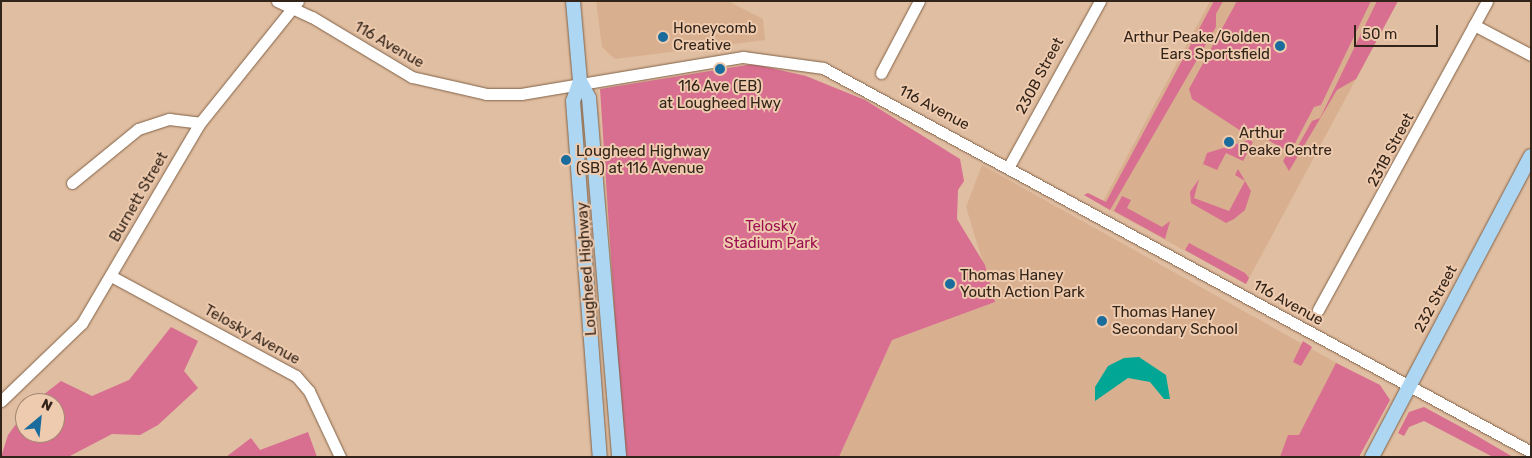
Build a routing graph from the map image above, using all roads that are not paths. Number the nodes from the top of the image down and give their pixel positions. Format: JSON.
{"nodes":[{"id":1,"x":277,"y":1,"type":"edge"},
{"id":2,"x":573,"y":1,"type":"edge"},
{"id":3,"x":920,"y":1,"type":"edge"},
{"id":4,"x":1100,"y":1,"type":"edge"},
{"id":5,"x":1487,"y":1,"type":"edge"},
{"id":6,"x":295,"y":5,"type":"edge"},
{"id":7,"x":1474,"y":25,"type":"junction"},
{"id":8,"x":1531,"y":55,"type":"edge"},
{"id":9,"x":881,"y":73,"type":"dead end"},
{"id":10,"x":580,"y":81,"type":"junction"},
{"id":11,"x":200,"y":122,"type":"junction"},
{"id":12,"x":1531,"y":156,"type":"edge"},
{"id":13,"x":1009,"y":166,"type":"junction"},
{"id":14,"x":72,"y":183,"type":"dead end"},
{"id":15,"x":111,"y":276,"type":"junction"},
{"id":16,"x":1318,"y":310,"type":"dead end"},
{"id":17,"x":1409,"y":385,"type":"junction"},
{"id":18,"x":1,"y":402,"type":"edge"},
{"id":19,"x":1531,"y":452,"type":"edge"},
{"id":20,"x":340,"y":457,"type":"edge"},
{"id":21,"x":600,"y":457,"type":"edge"},
{"id":22,"x":619,"y":457,"type":"edge"},
{"id":23,"x":1372,"y":457,"type":"edge"}],
"edges":[{"from":1,"to":6,"type":"street","name":"116 Avenue"},
{"from":2,"to":10,"type":"main road","name":"Lougheed Highway"},
{"from":3,"to":9,"type":"street"},
{"from":4,"to":13,"type":"street","name":"230B Street"},
{"from":5,"to":7,"type":"street","name":"231B Street"},
{"from":6,"to":10,"type":"street","name":"116 Avenue"},
{"from":6,"to":11,"type":"street","name":"Burnett Street"},
{"from":7,"to":8,"type":"street"},
{"from":7,"to":16,"type":"street","name":"231B Street"},
{"from":10,"to":13,"type":"street","name":"116 Avenue"},
{"from":10,"to":21,"type":"main road","name":"Lougheed Highway"},
{"from":10,"to":22,"type":"main road","name":"Lougheed Highway"},
{"from":11,"to":14,"type":"street"},
{"from":11,"to":15,"type":"street","name":"Burnett Street"},
{"from":12,"to":17,"type":"main road","name":"232 Street"},
{"from":13,"to":17,"type":"street","name":"116 Avenue"},
{"from":15,"to":18,"type":"street","name":"Burnett Street"},
{"from":15,"to":20,"type":"street","name":"Telosky Avenue"},
{"from":17,"to":19,"type":"street","name":"116 Avenue"},
{"from":17,"to":23,"type":"main road","name":"232 Street"}]}
